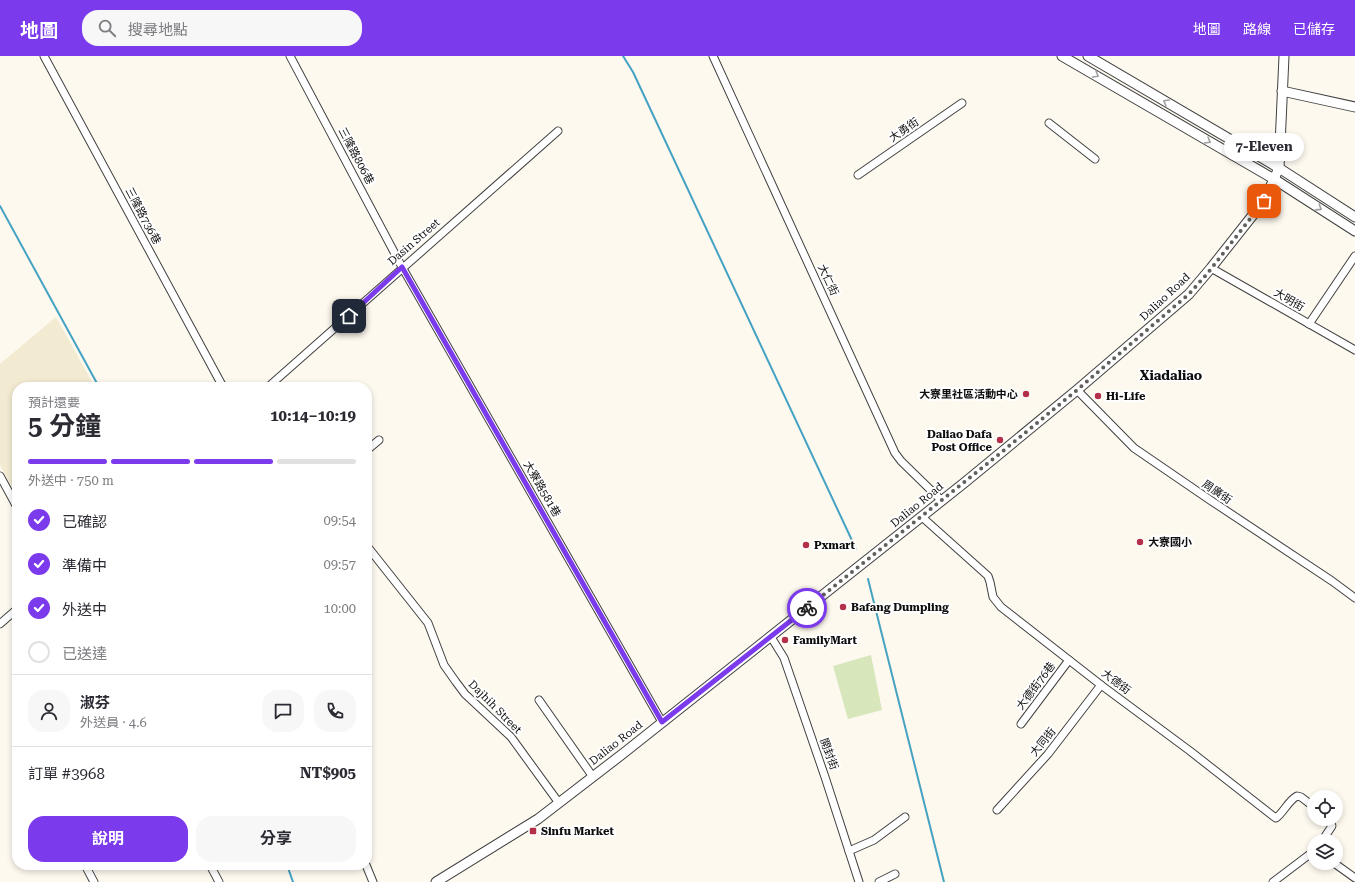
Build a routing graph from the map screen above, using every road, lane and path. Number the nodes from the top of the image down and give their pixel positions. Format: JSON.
{"nodes":[{"id":1,"x":44,"y":56,"type":"edge"},
{"id":2,"x":290,"y":56,"type":"edge"},
{"id":3,"x":713,"y":56,"type":"edge"},
{"id":4,"x":1062,"y":56,"type":"edge"},
{"id":5,"x":1088,"y":56,"type":"edge"},
{"id":6,"x":1284,"y":56,"type":"edge"},
{"id":7,"x":1282,"y":91,"type":"junction"},
{"id":8,"x":962,"y":103,"type":"dead end"},
{"id":9,"x":1355,"y":107,"type":"edge"},
{"id":10,"x":1050,"y":123,"type":"dead end"},
{"id":11,"x":558,"y":131,"type":"dead end"},
{"id":12,"x":1094,"y":159,"type":"dead end"},
{"id":13,"x":1279,"y":168,"type":"junction"},
{"id":14,"x":858,"y":175,"type":"dead end"},
{"id":15,"x":1274,"y":179,"type":"junction"},
{"id":16,"x":1355,"y":217,"type":"edge"},
{"id":17,"x":1354,"y":229,"type":"edge"},
{"id":18,"x":1355,"y":256,"type":"edge"},
{"id":19,"x":402,"y":267,"type":"junction"},
{"id":20,"x":1211,"y":268,"type":"junction"},
{"id":21,"x":1309,"y":324,"type":"junction"},
{"id":22,"x":1355,"y":350,"type":"edge"},
{"id":23,"x":220,"y":382,"type":"edge"},
{"id":24,"x":274,"y":382,"type":"edge"},
{"id":25,"x":1077,"y":390,"type":"junction"},
{"id":26,"x":379,"y":440,"type":"dead end"},
{"id":27,"x":372,"y":446,"type":"edge"},
{"id":28,"x":0,"y":476,"type":"edge"},
{"id":29,"x":12,"y":498,"type":"edge"},
{"id":30,"x":942,"y":501,"type":"junction"},
{"id":31,"x":922,"y":517,"type":"junction"},
{"id":32,"x":372,"y":552,"type":"edge"},
{"id":33,"x":1355,"y":598,"type":"edge"},
{"id":34,"x":12,"y":613,"type":"edge"},
{"id":35,"x":0,"y":624,"type":"edge"},
{"id":36,"x":771,"y":637,"type":"junction"},
{"id":37,"x":1069,"y":660,"type":"junction"},
{"id":38,"x":1101,"y":685,"type":"junction"},
{"id":39,"x":539,"y":700,"type":"dead end"},
{"id":40,"x":662,"y":722,"type":"junction"},
{"id":41,"x":1021,"y":724,"type":"dead end"},
{"id":42,"x":593,"y":777,"type":"junction"},
{"id":43,"x":1307,"y":802,"type":"edge"},
{"id":44,"x":559,"y":803,"type":"junction"},
{"id":45,"x":997,"y":810,"type":"dead end"},
{"id":46,"x":905,"y":817,"type":"dead end"},
{"id":47,"x":849,"y":851,"type":"junction"},
{"id":48,"x":1307,"y":856,"type":"edge"},
{"id":49,"x":1343,"y":869,"type":"edge"},
{"id":50,"x":87,"y":870,"type":"edge"},
{"id":51,"x":213,"y":870,"type":"edge"},
{"id":52,"x":368,"y":870,"type":"edge"},
{"id":53,"x":895,"y":874,"type":"dead end"},
{"id":54,"x":1355,"y":878,"type":"edge"},
{"id":55,"x":94,"y":882,"type":"edge"},
{"id":56,"x":219,"y":882,"type":"edge"},
{"id":57,"x":374,"y":882,"type":"edge"},
{"id":58,"x":436,"y":882,"type":"edge"},
{"id":59,"x":859,"y":882,"type":"edge"},
{"id":60,"x":879,"y":882,"type":"edge"},
{"id":61,"x":1273,"y":882,"type":"edge"}],
"edges":[{"from":1,"to":23,"type":"street","name":"三隆路736巷"},
{"from":2,"to":19,"type":"street","name":"三隆路806巷"},
{"from":3,"to":30,"type":"street","name":"大仁街"},
{"from":4,"to":15,"type":"street","one_way":true},
{"from":13,"to":5,"type":"street","one_way":true},
{"from":6,"to":7,"type":"street","name":"Daliao Road"},
{"from":7,"to":9,"type":"street"},
{"from":7,"to":13,"type":"street","name":"Daliao Road"},
{"from":8,"to":14,"type":"street","name":"大勇街"},
{"from":10,"to":12,"type":"street"},
{"from":11,"to":19,"type":"street","name":"Dasin Street"},
{"from":13,"to":15,"type":"street","name":"Daliao Road"},
{"from":13,"to":16,"type":"street"},
{"from":15,"to":17,"type":"street","one_way":true},
{"from":15,"to":20,"type":"street","name":"Daliao Road"},
{"from":18,"to":21,"type":"street"},
{"from":19,"to":24,"type":"street","name":"Dasin Street"},
{"from":19,"to":40,"type":"street","name":"大寮路581巷"},
{"from":20,"to":21,"type":"street","name":"大明街"},
{"from":20,"to":25,"type":"street","name":"Daliao Road"},
{"from":21,"to":22,"type":"street","name":"大明街"},
{"from":25,"to":30,"type":"street","name":"Daliao Road"},
{"from":25,"to":33,"type":"street","name":"周廣街"},
{"from":26,"to":27,"type":"street"},
{"from":28,"to":29,"type":"street"},
{"from":30,"to":31,"type":"street","name":"Daliao Road"},
{"from":31,"to":36,"type":"street","name":"Daliao Road"},
{"from":31,"to":37,"type":"street","name":"大德街"},
{"from":32,"to":44,"type":"street","name":"Dajhih Street"},
{"from":34,"to":35,"type":"street"},
{"from":36,"to":40,"type":"street","name":"Daliao Road"},
{"from":36,"to":47,"type":"street","name":"開封街"},
{"from":37,"to":38,"type":"street","name":"大德街"},
{"from":37,"to":41,"type":"street","name":"大德街76巷"},
{"from":38,"to":43,"type":"street","name":"大德街"},
{"from":38,"to":45,"type":"street","name":"大同街"},
{"from":39,"to":42,"type":"street"},
{"from":40,"to":42,"type":"street","name":"Daliao Road"},
{"from":42,"to":44,"type":"street","name":"Daliao Road"},
{"from":44,"to":58,"type":"street","name":"Daliao Road"},
{"from":46,"to":47,"type":"street"},
{"from":47,"to":59,"type":"street","name":"開封街"},
{"from":48,"to":61,"type":"street"},
{"from":49,"to":54,"type":"street"},
{"from":50,"to":55,"type":"street"},
{"from":51,"to":56,"type":"street"},
{"from":52,"to":57,"type":"street"},
{"from":53,"to":60,"type":"street"}]}
